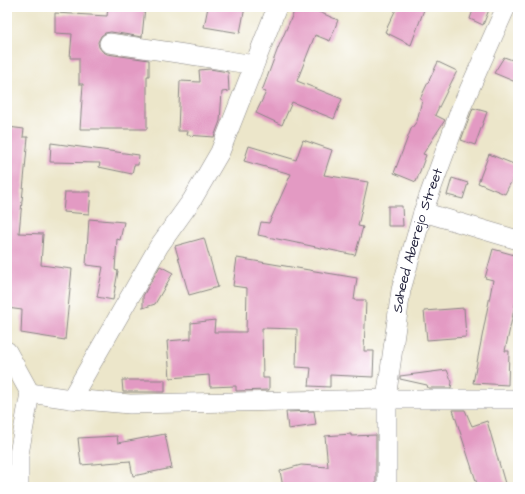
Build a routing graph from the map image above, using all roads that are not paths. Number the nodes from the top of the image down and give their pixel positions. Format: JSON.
{"nodes":[{"id":1,"x":277,"y":7,"type":"edge"},
{"id":2,"x":506,"y":7,"type":"edge"},
{"id":3,"x":110,"y":43,"type":"dead end"},
{"id":4,"x":254,"y":65,"type":"junction"},
{"id":5,"x":423,"y":212,"type":"junction"},
{"id":6,"x":518,"y":240,"type":"edge"},
{"id":7,"x":10,"y":360,"type":"edge"},
{"id":8,"x":30,"y":393,"type":"junction"},
{"id":9,"x":71,"y":399,"type":"junction"},
{"id":10,"x":388,"y":399,"type":"junction"},
{"id":11,"x":518,"y":399,"type":"edge"},
{"id":12,"x":19,"y":487,"type":"edge"},
{"id":13,"x":387,"y":487,"type":"edge"}],
"edges":[{"from":1,"to":4,"type":"street"},
{"from":2,"to":5,"type":"street","name":"Saheed Aberejo Street"},
{"from":3,"to":4,"type":"street"},
{"from":4,"to":9,"type":"street"},
{"from":5,"to":6,"type":"street"},
{"from":5,"to":10,"type":"street","name":"Saheed Aberejo Street"},
{"from":7,"to":8,"type":"street"},
{"from":8,"to":9,"type":"street"},
{"from":8,"to":12,"type":"street"},
{"from":9,"to":10,"type":"street"},
{"from":10,"to":11,"type":"street"},
{"from":10,"to":13,"type":"street","name":"Saheed Aberejo Street"}]}
